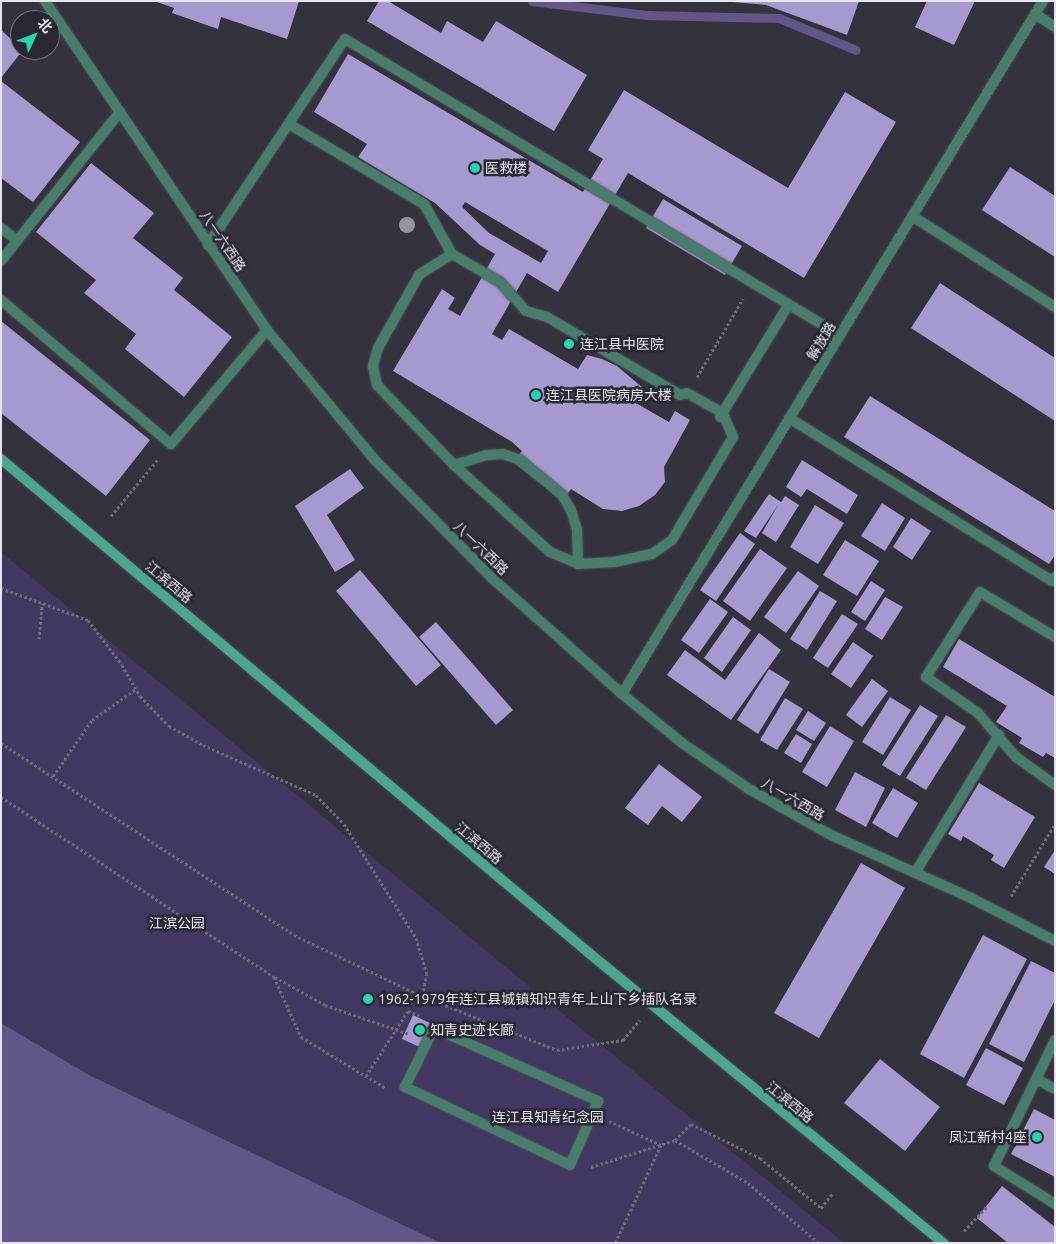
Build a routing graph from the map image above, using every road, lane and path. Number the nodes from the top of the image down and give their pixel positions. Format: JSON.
{"nodes":[{"id":1,"x":45,"y":1,"type":"edge"},
{"id":2,"x":1043,"y":1,"type":"edge"},
{"id":3,"x":1035,"y":14,"type":"junction"},
{"id":4,"x":1055,"y":27,"type":"edge"},
{"id":5,"x":120,"y":112,"type":"junction"},
{"id":6,"x":289,"y":124,"type":"junction"},
{"id":7,"x":912,"y":216,"type":"junction"},
{"id":8,"x":1,"y":228,"type":"edge"},
{"id":9,"x":17,"y":240,"type":"junction"},
{"id":10,"x":208,"y":245,"type":"junction"},
{"id":11,"x":452,"y":254,"type":"junction"},
{"id":12,"x":1,"y":261,"type":"edge"},
{"id":13,"x":753,"y":282,"type":"junction"},
{"id":14,"x":1,"y":300,"type":"edge"},
{"id":15,"x":789,"y":304,"type":"junction"},
{"id":16,"x":1055,"y":307,"type":"edge"},
{"id":17,"x":267,"y":330,"type":"junction"},
{"id":18,"x":840,"y":336,"type":"junction"},
{"id":19,"x":687,"y":393,"type":"junction"},
{"id":20,"x":720,"y":417,"type":"junction"},
{"id":21,"x":789,"y":418,"type":"junction"},
{"id":22,"x":171,"y":444,"type":"junction"},
{"id":23,"x":1,"y":459,"type":"edge"},
{"id":24,"x":454,"y":465,"type":"junction"},
{"id":25,"x":111,"y":516,"type":"dead end"},
{"id":26,"x":578,"y":564,"type":"junction"},
{"id":27,"x":1055,"y":577,"type":"edge"},
{"id":28,"x":1,"y":588,"type":"edge"},
{"id":29,"x":42,"y":604,"type":"junction"},
{"id":30,"x":1055,"y":637,"type":"edge"},
{"id":31,"x":38,"y":639,"type":"dead end"},
{"id":32,"x":136,"y":689,"type":"junction"},
{"id":33,"x":622,"y":694,"type":"junction"},
{"id":34,"x":999,"y":735,"type":"junction"},
{"id":35,"x":1,"y":743,"type":"edge"},
{"id":36,"x":53,"y":776,"type":"junction"},
{"id":37,"x":1055,"y":785,"type":"edge"},
{"id":38,"x":1055,"y":824,"type":"edge"},
{"id":39,"x":915,"y":873,"type":"junction"},
{"id":40,"x":1001,"y":913,"type":"junction"},
{"id":41,"x":1055,"y":941,"type":"edge"},
{"id":42,"x":422,"y":996,"type":"junction"},
{"id":43,"x":405,"y":1018,"type":"dead end"},
{"id":44,"x":640,"y":1019,"type":"dead end"},
{"id":45,"x":434,"y":1028,"type":"joint"},
{"id":46,"x":1055,"y":1040,"type":"edge"},
{"id":47,"x":366,"y":1076,"type":"dead end"},
{"id":48,"x":1036,"y":1079,"type":"junction"},
{"id":49,"x":1055,"y":1089,"type":"edge"},
{"id":50,"x":675,"y":1140,"type":"dead end"},
{"id":51,"x":661,"y":1144,"type":"dead end"},
{"id":52,"x":832,"y":1194,"type":"dead end"},
{"id":53,"x":1055,"y":1204,"type":"edge"},
{"id":54,"x":986,"y":1207,"type":"dead end"},
{"id":55,"x":964,"y":1231,"type":"dead end"},
{"id":56,"x":615,"y":1243,"type":"edge"},
{"id":57,"x":943,"y":1243,"type":"edge"}],
"edges":[{"from":1,"to":5,"type":"street","name":"八一六西路"},
{"from":2,"to":3,"type":"street","name":"解放路"},
{"from":3,"to":4,"type":"street"},
{"from":3,"to":7,"type":"street","name":"解放路"},
{"from":5,"to":9,"type":"street"},
{"from":5,"to":10,"type":"street","name":"八一六西路"},
{"from":6,"to":10,"type":"street"},
{"from":6,"to":11,"type":"street"},
{"from":6,"to":13,"type":"street"},
{"from":7,"to":16,"type":"street"},
{"from":7,"to":18,"type":"street","name":"解放路"},
{"from":8,"to":9,"type":"street"},
{"from":9,"to":12,"type":"street"},
{"from":10,"to":17,"type":"street","name":"八一六西路"},
{"from":11,"to":19,"type":"street"},
{"from":11,"to":24,"type":"street"},
{"from":13,"to":15,"type":"street"},
{"from":13,"to":19,"type":"path"},
{"from":14,"to":22,"type":"street"},
{"from":15,"to":18,"type":"street"},
{"from":15,"to":20,"type":"street"},
{"from":17,"to":22,"type":"street"},
{"from":17,"to":33,"type":"street","name":"八一六西路"},
{"from":18,"to":21,"type":"street","name":"解放路"},
{"from":19,"to":20,"type":"street"},
{"from":20,"to":26,"type":"street"},
{"from":21,"to":27,"type":"street"},
{"from":21,"to":33,"type":"street","name":"解放路"},
{"from":22,"to":25,"type":"path"},
{"from":23,"to":57,"type":"main road","name":"江滨西路"},
{"from":24,"to":26,"type":"street"},
{"from":24,"to":26,"type":"street"},
{"from":28,"to":29,"type":"path"},
{"from":29,"to":31,"type":"path"},
{"from":29,"to":32,"type":"path"},
{"from":30,"to":34,"type":"street"},
{"from":32,"to":36,"type":"path"},
{"from":32,"to":42,"type":"path"},
{"from":33,"to":39,"type":"street","name":"八一六西路"},
{"from":34,"to":37,"type":"street"},
{"from":34,"to":39,"type":"street"},
{"from":35,"to":36,"type":"path"},
{"from":36,"to":42,"type":"path"},
{"from":38,"to":40,"type":"path"},
{"from":39,"to":40,"type":"street","name":"八一六西路"},
{"from":40,"to":41,"type":"street","name":"八一六西路"},
{"from":42,"to":44,"type":"path"},
{"from":43,"to":47,"type":"path"},
{"from":45,"to":45,"type":"street"},
{"from":46,"to":48,"type":"street"},
{"from":48,"to":49,"type":"street"},
{"from":48,"to":53,"type":"street"},
{"from":50,"to":52,"type":"path"},
{"from":51,"to":56,"type":"path"},
{"from":54,"to":55,"type":"path"}]}
